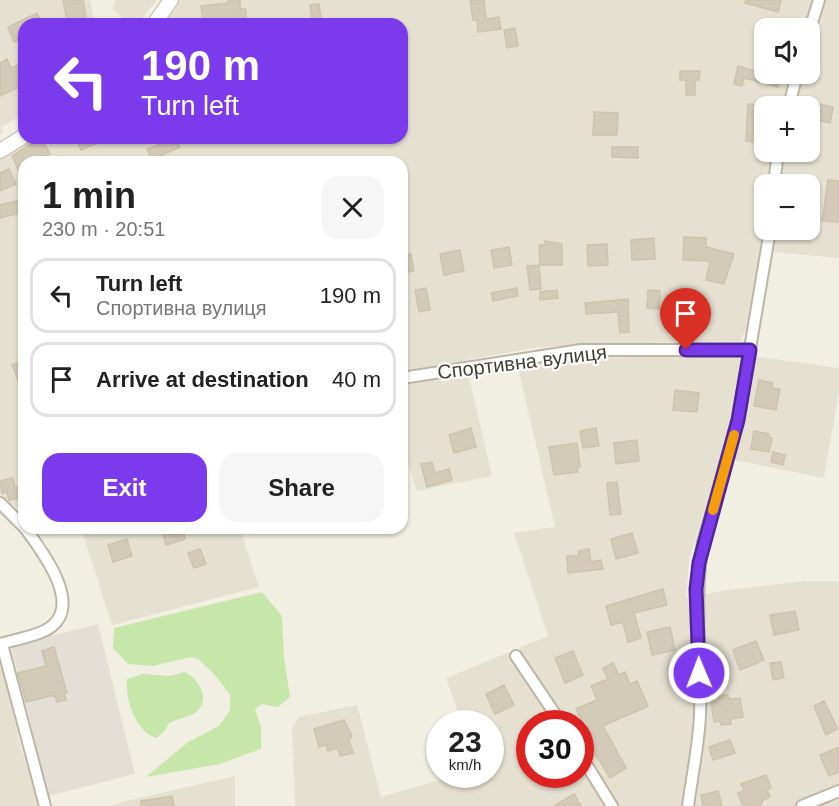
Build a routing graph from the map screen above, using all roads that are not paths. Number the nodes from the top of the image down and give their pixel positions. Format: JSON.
{"nodes":[{"id":1,"x":171,"y":0,"type":"edge"},
{"id":2,"x":819,"y":0,"type":"edge"},
{"id":3,"x":158,"y":18,"type":"edge"},
{"id":4,"x":813,"y":18,"type":"edge"},
{"id":5,"x":18,"y":140,"type":"edge"},
{"id":6,"x":0,"y":151,"type":"edge"},
{"id":7,"x":768,"y":240,"type":"edge"},
{"id":8,"x":750,"y":350,"type":"junction"},
{"id":9,"x":408,"y":377,"type":"edge"},
{"id":10,"x":0,"y":502,"type":"edge"},
{"id":11,"x":18,"y":513,"type":"edge"},
{"id":12,"x":29,"y":534,"type":"edge"},
{"id":13,"x":1,"y":644,"type":"edge"},
{"id":14,"x":516,"y":656,"type":"dead end"},
{"id":15,"x":552,"y":710,"type":"edge"},
{"id":16,"x":594,"y":777,"type":"edge"},
{"id":17,"x":839,"y":790,"type":"edge"},
{"id":18,"x":45,"y":806,"type":"edge"},
{"id":19,"x":612,"y":806,"type":"edge"},
{"id":20,"x":688,"y":806,"type":"edge"},
{"id":21,"x":802,"y":806,"type":"edge"}],
"edges":[{"from":1,"to":3,"type":"street"},
{"from":2,"to":4,"type":"street"},
{"from":5,"to":6,"type":"street"},
{"from":7,"to":8,"type":"street"},
{"from":8,"to":9,"type":"street","name":"Спортивна вулиця"},
{"from":8,"to":20,"type":"street"},
{"from":10,"to":11,"type":"street"},
{"from":12,"to":13,"type":"street"},
{"from":13,"to":18,"type":"street"},
{"from":14,"to":15,"type":"street"},
{"from":16,"to":19,"type":"street"},
{"from":17,"to":21,"type":"street"}]}
